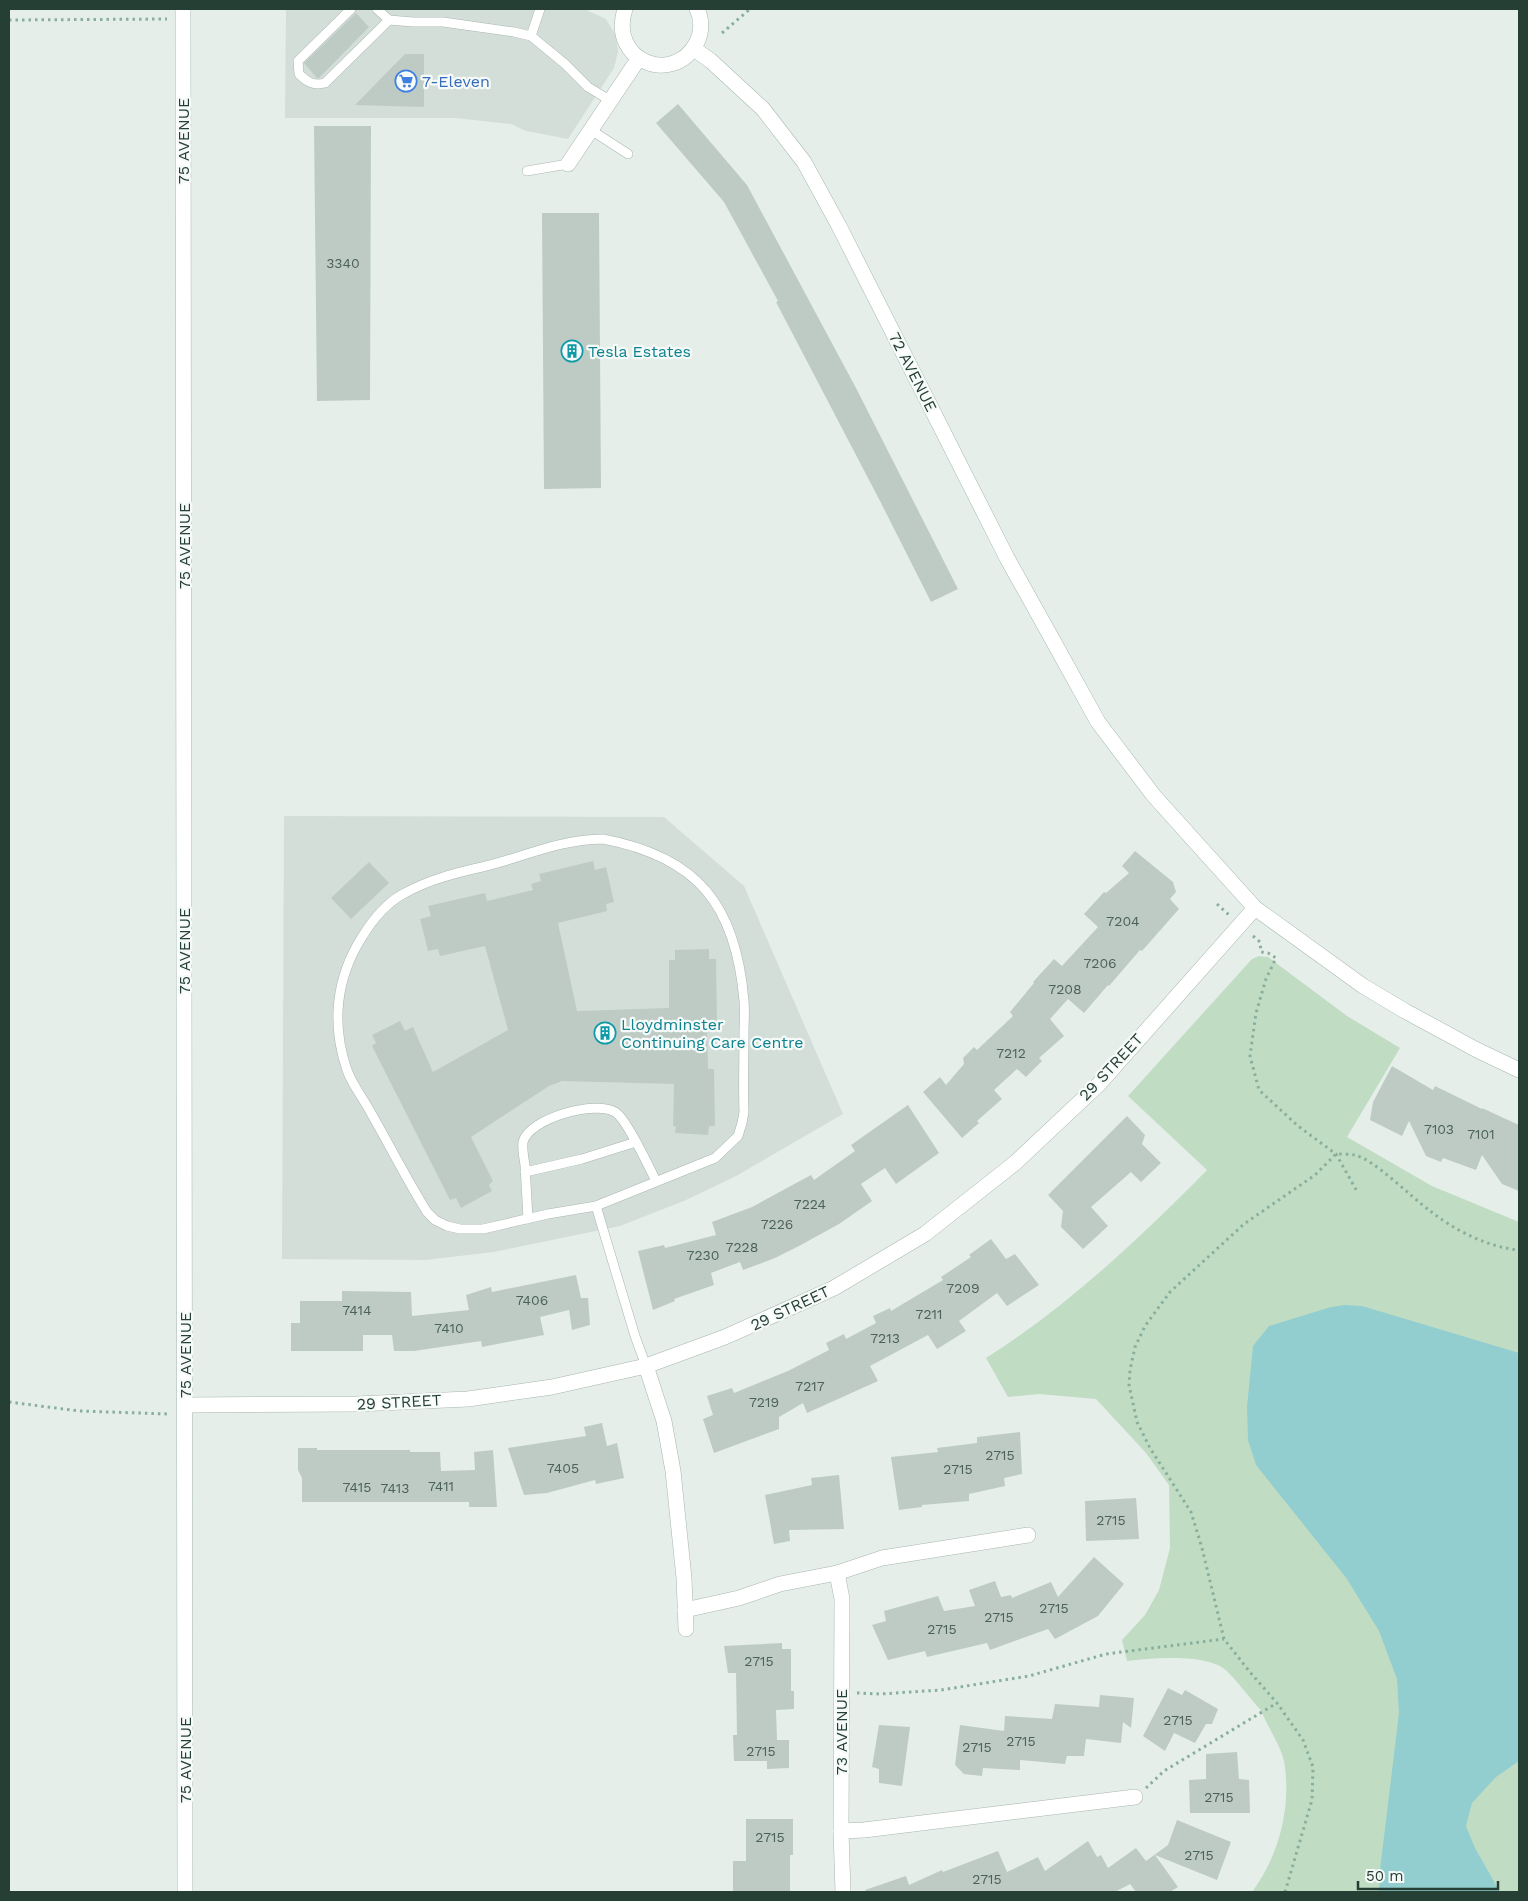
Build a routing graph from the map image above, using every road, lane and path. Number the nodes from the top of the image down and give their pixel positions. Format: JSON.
{"nodes":[{"id":1,"x":351,"y":9,"type":"edge"},
{"id":2,"x":377,"y":9,"type":"edge"},
{"id":3,"x":540,"y":9,"type":"edge"},
{"id":4,"x":625,"y":9,"type":"edge"},
{"id":5,"x":697,"y":9,"type":"edge"},
{"id":6,"x":750,"y":9,"type":"edge"},
{"id":7,"x":183,"y":14,"type":"edge"},
{"id":8,"x":9,"y":20,"type":"edge"},
{"id":9,"x":388,"y":20,"type":"junction"},
{"id":10,"x":722,"y":33,"type":"dead end"},
{"id":11,"x":531,"y":36,"type":"junction"},
{"id":12,"x":694,"y":49,"type":"junction"},
{"id":13,"x":639,"y":58,"type":"junction"},
{"id":14,"x":611,"y":101,"type":"junction"},
{"id":15,"x":591,"y":130,"type":"junction"},
{"id":16,"x":628,"y":154,"type":"dead end"},
{"id":17,"x":568,"y":164,"type":"joint"},
{"id":18,"x":527,"y":171,"type":"dead end"},
{"id":19,"x":1255,"y":908,"type":"junction"},
{"id":20,"x":1260,"y":942,"type":"dead end"},
{"id":21,"x":1519,"y":1070,"type":"edge"},
{"id":22,"x":636,"y":1142,"type":"junction"},
{"id":23,"x":1336,"y":1154,"type":"junction"},
{"id":24,"x":525,"y":1172,"type":"junction"},
{"id":25,"x":656,"y":1181,"type":"junction"},
{"id":26,"x":1358,"y":1193,"type":"dead end"},
{"id":27,"x":596,"y":1206,"type":"junction"},
{"id":28,"x":528,"y":1219,"type":"junction"},
{"id":29,"x":1519,"y":1250,"type":"edge"},
{"id":30,"x":646,"y":1366,"type":"junction"},
{"id":31,"x":9,"y":1402,"type":"edge"},
{"id":32,"x":185,"y":1410,"type":"junction"},
{"id":33,"x":1028,"y":1536,"type":"dead end"},
{"id":34,"x":837,"y":1573,"type":"junction"},
{"id":35,"x":685,"y":1610,"type":"junction"},
{"id":36,"x":686,"y":1629,"type":"dead end"},
{"id":37,"x":1224,"y":1639,"type":"junction"},
{"id":38,"x":858,"y":1693,"type":"dead end"},
{"id":39,"x":1277,"y":1703,"type":"junction"},
{"id":40,"x":1135,"y":1797,"type":"joint"},
{"id":41,"x":841,"y":1831,"type":"junction"},
{"id":42,"x":185,"y":1892,"type":"edge"},
{"id":43,"x":843,"y":1892,"type":"edge"},
{"id":44,"x":1284,"y":1892,"type":"edge"}],
"edges":[{"from":1,"to":9,"type":"lane"},
{"from":2,"to":9,"type":"lane"},
{"from":3,"to":11,"type":"lane"},
{"from":4,"to":13,"type":"street"},
{"from":5,"to":12,"type":"street"},
{"from":6,"to":10,"type":"path"},
{"from":7,"to":8,"type":"path"},
{"from":7,"to":32,"type":"street","name":"75 AVENUE"},
{"from":9,"to":11,"type":"lane"},
{"from":11,"to":14,"type":"lane"},
{"from":12,"to":13,"type":"street"},
{"from":12,"to":19,"type":"street","name":"72 AVENUE"},
{"from":13,"to":14,"type":"street"},
{"from":14,"to":15,"type":"street"},
{"from":15,"to":16,"type":"lane"},
{"from":15,"to":17,"type":"street"},
{"from":17,"to":18,"type":"lane"},
{"from":19,"to":21,"type":"street"},
{"from":19,"to":30,"type":"street","name":"29 STREET"},
{"from":20,"to":23,"type":"path"},
{"from":22,"to":24,"type":"lane"},
{"from":22,"to":24,"type":"lane"},
{"from":22,"to":25,"type":"lane"},
{"from":23,"to":26,"type":"path"},
{"from":23,"to":29,"type":"path"},
{"from":23,"to":37,"type":"path"},
{"from":24,"to":28,"type":"lane"},
{"from":25,"to":27,"type":"lane"},
{"from":25,"to":28,"type":"lane"},
{"from":27,"to":28,"type":"lane"},
{"from":27,"to":30,"type":"lane"},
{"from":30,"to":32,"type":"street","name":"29 STREET"},
{"from":30,"to":35,"type":"street"},
{"from":31,"to":32,"type":"path"},
{"from":32,"to":42,"type":"street","name":"75 AVENUE"},
{"from":33,"to":34,"type":"street"},
{"from":34,"to":35,"type":"street"},
{"from":34,"to":41,"type":"street","name":"73 AVENUE"},
{"from":35,"to":36,"type":"street"},
{"from":37,"to":38,"type":"path"},
{"from":37,"to":39,"type":"path"},
{"from":39,"to":40,"type":"path"},
{"from":39,"to":44,"type":"path"},
{"from":40,"to":41,"type":"street"},
{"from":41,"to":43,"type":"street","name":"73 AVENUE"}]}
